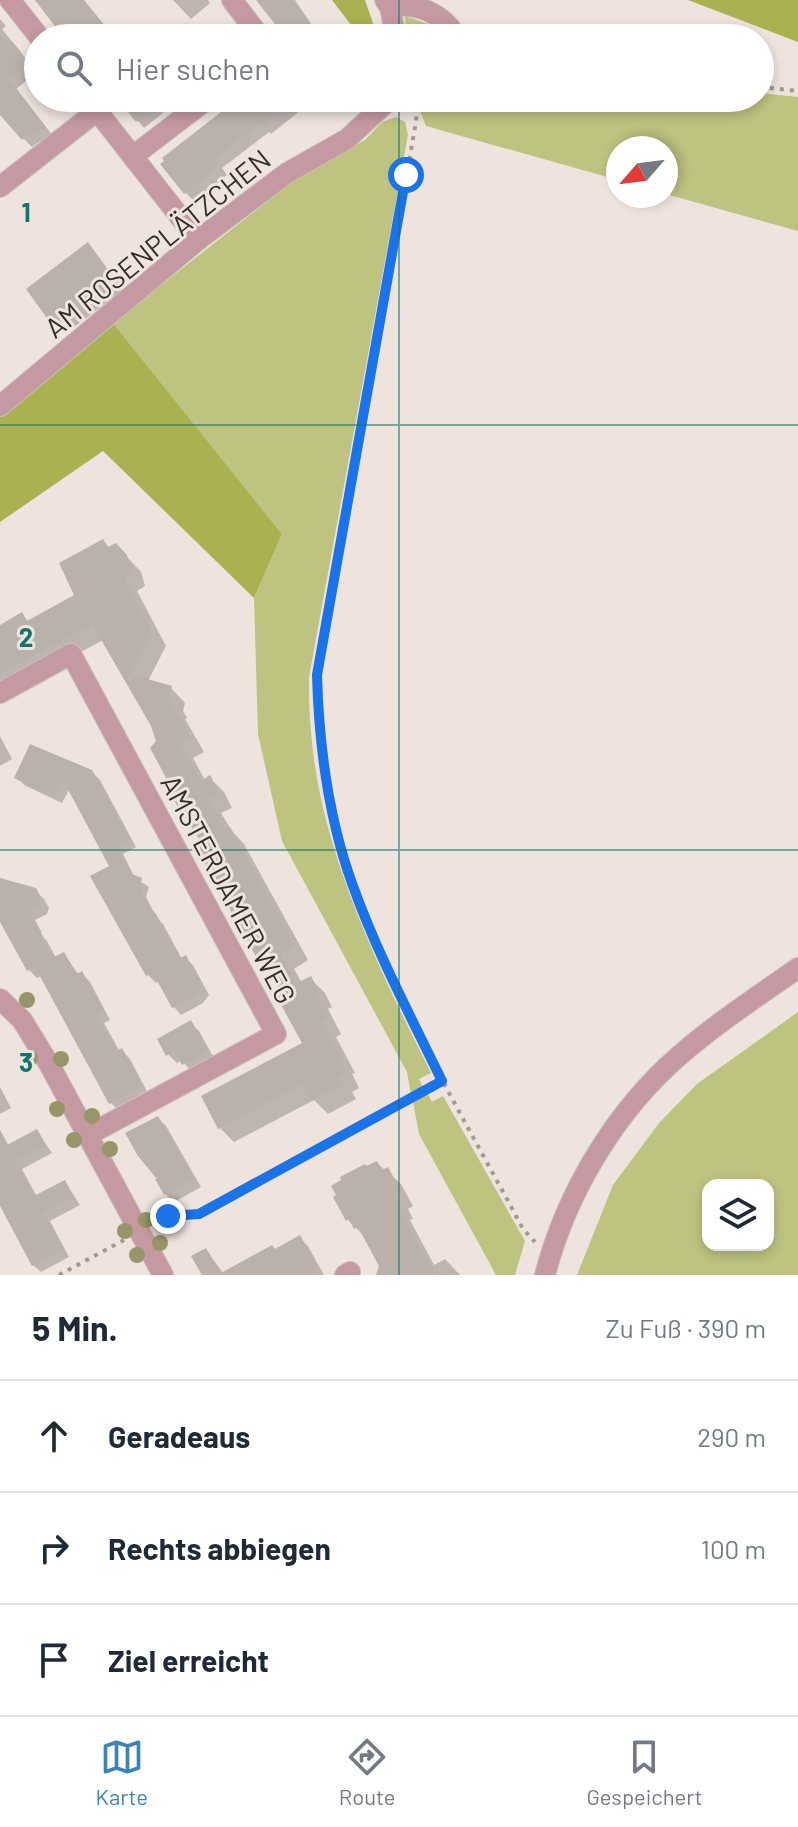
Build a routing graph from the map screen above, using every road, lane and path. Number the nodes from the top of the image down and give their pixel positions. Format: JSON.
{"nodes":[{"id":1,"x":10,"y":0,"type":"edge"},
{"id":2,"x":232,"y":0,"type":"edge"},
{"id":3,"x":388,"y":3,"type":"edge"},
{"id":4,"x":29,"y":24,"type":"edge"},
{"id":5,"x":250,"y":24,"type":"edge"},
{"id":6,"x":393,"y":24,"type":"edge"},
{"id":7,"x":449,"y":24,"type":"edge"},
{"id":8,"x":774,"y":88,"type":"edge"},
{"id":9,"x":798,"y":91,"type":"edge"},
{"id":10,"x":84,"y":112,"type":"edge"},
{"id":11,"x":98,"y":112,"type":"edge"},
{"id":12,"x":191,"y":112,"type":"edge"},
{"id":13,"x":378,"y":112,"type":"edge"},
{"id":14,"x":417,"y":112,"type":"edge"},
{"id":15,"x":133,"y":156,"type":"junction"},
{"id":16,"x":0,"y":187,"type":"edge"},
{"id":17,"x":198,"y":240,"type":"junction"},
{"id":18,"x":0,"y":406,"type":"edge"},
{"id":19,"x":0,"y":693,"type":"edge"},
{"id":20,"x":798,"y":968,"type":"edge"},
{"id":21,"x":0,"y":999,"type":"edge"},
{"id":22,"x":442,"y":1081,"type":"junction"},
{"id":23,"x":88,"y":1135,"type":"junction"},
{"id":24,"x":517,"y":1218,"type":"dead end"},
{"id":25,"x":139,"y":1232,"type":"junction"},
{"id":26,"x":59,"y":1275,"type":"edge"},
{"id":27,"x":163,"y":1275,"type":"edge"},
{"id":28,"x":545,"y":1275,"type":"edge"}],
"edges":[{"from":1,"to":4,"type":"street"},
{"from":2,"to":5,"type":"street"},
{"from":3,"to":6,"type":"street"},
{"from":3,"to":7,"type":"street"},
{"from":8,"to":9,"type":"path"},
{"from":10,"to":16,"type":"street"},
{"from":11,"to":15,"type":"street"},
{"from":12,"to":15,"type":"street"},
{"from":13,"to":17,"type":"street","name":"AM ROSENPLÄTZCHEN"},
{"from":14,"to":22,"type":"path"},
{"from":15,"to":17,"type":"street"},
{"from":17,"to":18,"type":"street","name":"AM ROSENPLÄTZCHEN"},
{"from":19,"to":23,"type":"street","name":"AMSTERDAMER WEG"},
{"from":20,"to":28,"type":"street"},
{"from":21,"to":23,"type":"street"},
{"from":22,"to":24,"type":"path"},
{"from":22,"to":25,"type":"path"},
{"from":23,"to":25,"type":"street"},
{"from":25,"to":26,"type":"path"},
{"from":25,"to":27,"type":"street"}]}
